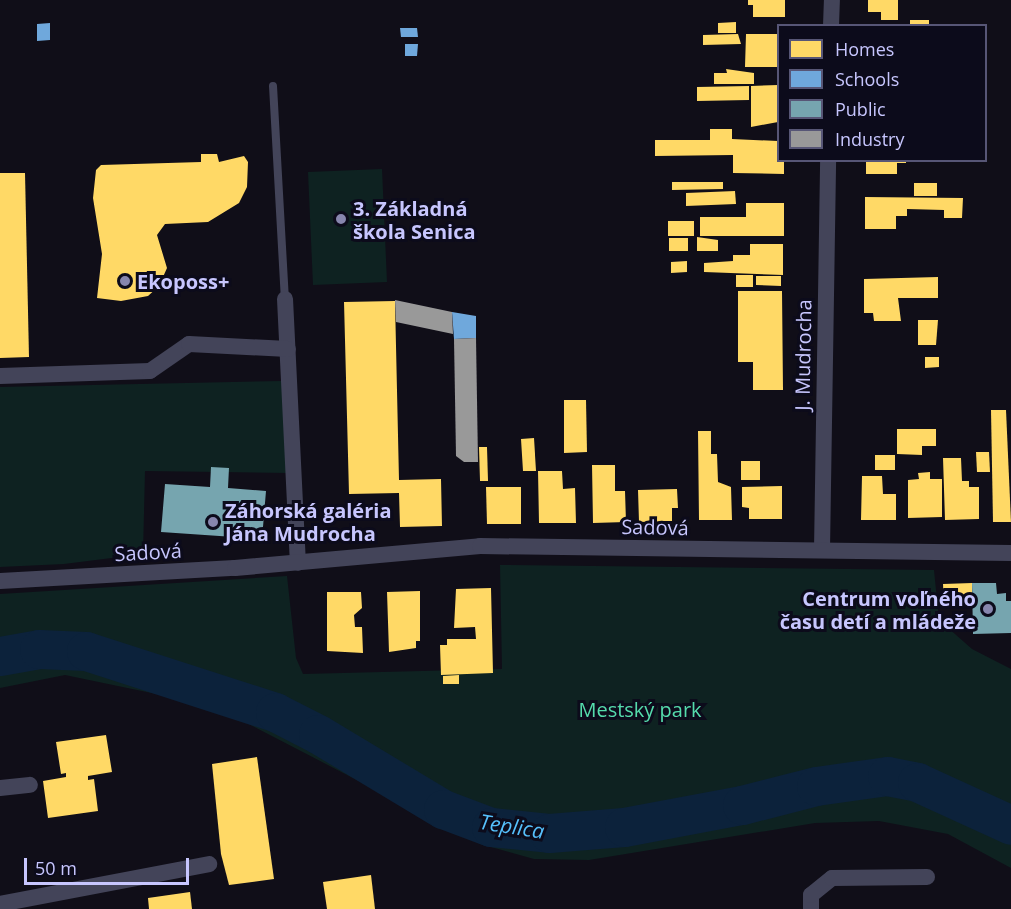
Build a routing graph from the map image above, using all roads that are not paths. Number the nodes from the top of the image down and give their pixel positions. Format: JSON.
{"nodes":[{"id":1,"x":832,"y":0,"type":"edge"},
{"id":2,"x":831,"y":24,"type":"edge"},
{"id":3,"x":273,"y":86,"type":"dead end"},
{"id":4,"x":828,"y":162,"type":"edge"},
{"id":5,"x":285,"y":299,"type":"joint"},
{"id":6,"x":288,"y":349,"type":"junction"},
{"id":7,"x":0,"y":376,"type":"edge"},
{"id":8,"x":822,"y":550,"type":"junction"},
{"id":9,"x":1011,"y":553,"type":"edge"},
{"id":10,"x":298,"y":563,"type":"junction"},
{"id":11,"x":0,"y":581,"type":"edge"},
{"id":12,"x":30,"y":784,"type":"dead end"},
{"id":13,"x":0,"y":788,"type":"edge"},
{"id":14,"x":209,"y":864,"type":"dead end"},
{"id":15,"x":927,"y":877,"type":"dead end"},
{"id":16,"x":0,"y":904,"type":"edge"},
{"id":17,"x":811,"y":909,"type":"edge"}],
"edges":[{"from":1,"to":2,"type":"street"},
{"from":3,"to":5,"type":"lane"},
{"from":4,"to":8,"type":"street","name":"J. Mudrocha"},
{"from":5,"to":6,"type":"street"},
{"from":6,"to":7,"type":"street"},
{"from":6,"to":10,"type":"street"},
{"from":8,"to":9,"type":"street","name":"Sadová"},
{"from":8,"to":10,"type":"street","name":"Sadová"},
{"from":10,"to":11,"type":"street","name":"Sadová"},
{"from":12,"to":13,"type":"street"},
{"from":14,"to":16,"type":"street"},
{"from":15,"to":17,"type":"street"}]}
